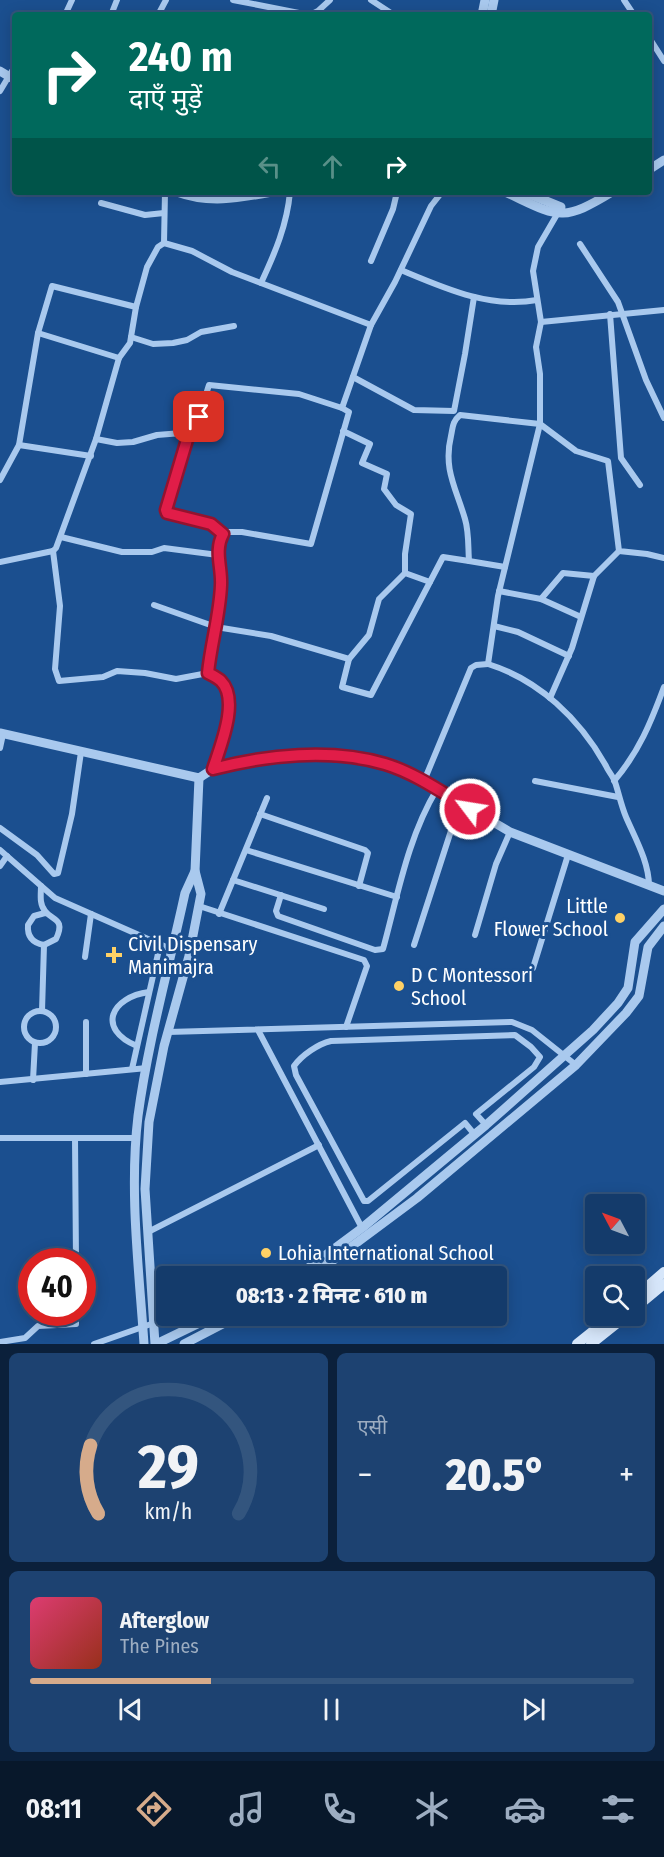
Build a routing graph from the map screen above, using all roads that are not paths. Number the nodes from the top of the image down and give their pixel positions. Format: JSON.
{"nodes":[{"id":1,"x":233,"y":0,"type":"edge"},
{"id":2,"x":330,"y":0,"type":"edge"},
{"id":3,"x":371,"y":0,"type":"edge"},
{"id":4,"x":295,"y":12,"type":"edge"},
{"id":5,"x":316,"y":12,"type":"edge"},
{"id":6,"x":389,"y":12,"type":"edge"},
{"id":7,"x":652,"y":42,"type":"edge"},
{"id":8,"x":664,"y":61,"type":"edge"},
{"id":9,"x":0,"y":64,"type":"edge"},
{"id":10,"x":12,"y":74,"type":"edge"},
{"id":11,"x":12,"y":76,"type":"edge"},
{"id":12,"x":0,"y":91,"type":"edge"},
{"id":13,"x":165,"y":195,"type":"edge"},
{"id":14,"x":184,"y":195,"type":"edge"},
{"id":15,"x":251,"y":195,"type":"edge"},
{"id":16,"x":290,"y":195,"type":"edge"},
{"id":17,"x":397,"y":195,"type":"edge"},
{"id":18,"x":440,"y":195,"type":"edge"},
{"id":19,"x":514,"y":195,"type":"edge"},
{"id":20,"x":530,"y":195,"type":"edge"},
{"id":21,"x":606,"y":195,"type":"edge"},
{"id":22,"x":101,"y":203,"type":"dead end"},
{"id":23,"x":559,"y":211,"type":"junction"},
{"id":24,"x":164,"y":213,"type":"junction"},
{"id":25,"x":164,"y":243,"type":"junction"},
{"id":26,"x":580,"y":244,"type":"dead end"},
{"id":27,"x":370,"y":261,"type":"dead end"},
{"id":28,"x":401,"y":270,"type":"junction"},
{"id":29,"x":261,"y":283,"type":"junction"},
{"id":30,"x":474,"y":297,"type":"junction"},
{"id":31,"x":537,"y":300,"type":"junction"},
{"id":32,"x":136,"y":307,"type":"junction"},
{"id":33,"x":664,"y":310,"type":"edge"},
{"id":34,"x":621,"y":313,"type":"junction"},
{"id":35,"x":610,"y":314,"type":"junction"},
{"id":36,"x":541,"y":322,"type":"junction"},
{"id":37,"x":371,"y":325,"type":"junction"},
{"id":38,"x":234,"y":326,"type":"dead end"},
{"id":39,"x":38,"y":333,"type":"junction"},
{"id":40,"x":131,"y":337,"type":"junction"},
{"id":41,"x":119,"y":357,"type":"junction"},
{"id":42,"x":353,"y":377,"type":"junction"},
{"id":43,"x":342,"y":408,"type":"junction"},
{"id":44,"x":664,"y":418,"type":"edge"},
{"id":45,"x":540,"y":424,"type":"junction"},
{"id":46,"x":343,"y":431,"type":"junction"},
{"id":47,"x":189,"y":433,"type":"junction"},
{"id":48,"x":96,"y":439,"type":"junction"},
{"id":49,"x":19,"y":445,"type":"junction"},
{"id":50,"x":91,"y":456,"type":"junction"},
{"id":51,"x":0,"y":480,"type":"edge"},
{"id":52,"x":640,"y":485,"type":"dead end"},
{"id":53,"x":223,"y":534,"type":"junction"},
{"id":54,"x":61,"y":537,"type":"junction"},
{"id":55,"x":53,"y":551,"type":"junction"},
{"id":56,"x":619,"y":551,"type":"junction"},
{"id":57,"x":218,"y":555,"type":"junction"},
{"id":58,"x":664,"y":558,"type":"edge"},
{"id":59,"x":469,"y":561,"type":"junction"},
{"id":60,"x":0,"y":562,"type":"edge"},
{"id":61,"x":505,"y":567,"type":"junction"},
{"id":62,"x":405,"y":573,"type":"junction"},
{"id":63,"x":594,"y":576,"type":"junction"},
{"id":64,"x":430,"y":582,"type":"junction"},
{"id":65,"x":500,"y":591,"type":"junction"},
{"id":66,"x":541,"y":600,"type":"junction"},
{"id":67,"x":154,"y":605,"type":"dead end"},
{"id":68,"x":581,"y":617,"type":"junction"},
{"id":69,"x":494,"y":626,"type":"junction"},
{"id":70,"x":216,"y":627,"type":"junction"},
{"id":71,"x":569,"y":656,"type":"junction"},
{"id":72,"x":349,"y":659,"type":"junction"},
{"id":73,"x":488,"y":664,"type":"junction"},
{"id":74,"x":208,"y":673,"type":"junction"},
{"id":75,"x":664,"y":687,"type":"edge"},
{"id":76,"x":550,"y":698,"type":"junction"},
{"id":77,"x":1,"y":734,"type":"edge"},
{"id":78,"x":0,"y":748,"type":"edge"},
{"id":79,"x":81,"y":752,"type":"junction"},
{"id":80,"x":213,"y":769,"type":"junction"},
{"id":81,"x":199,"y":778,"type":"junction"},
{"id":82,"x":424,"y":781,"type":"junction"},
{"id":83,"x":535,"y":781,"type":"dead end"},
{"id":84,"x":614,"y":781,"type":"junction"},
{"id":85,"x":437,"y":789,"type":"junction"},
{"id":86,"x":618,"y":797,"type":"junction"},
{"id":87,"x":267,"y":798,"type":"dead end"},
{"id":88,"x":460,"y":803,"type":"junction"},
{"id":89,"x":260,"y":814,"type":"junction"},
{"id":90,"x":0,"y":828,"type":"edge"},
{"id":91,"x":510,"y":832,"type":"junction"},
{"id":92,"x":0,"y":850,"type":"edge"},
{"id":93,"x":246,"y":850,"type":"junction"},
{"id":94,"x":568,"y":855,"type":"junction"},
{"id":95,"x":7,"y":856,"type":"junction"},
{"id":96,"x":0,"y":866,"type":"edge"},
{"id":97,"x":195,"y":871,"type":"junction"},
{"id":98,"x":233,"y":880,"type":"junction"},
{"id":99,"x":41,"y":886,"type":"junction"},
{"id":100,"x":359,"y":886,"type":"junction"},
{"id":101,"x":649,"y":886,"type":"junction"},
{"id":102,"x":664,"y":891,"type":"edge"},
{"id":103,"x":281,"y":896,"type":"junction"},
{"id":104,"x":397,"y":897,"type":"junction"},
{"id":105,"x":199,"y":906,"type":"junction"},
{"id":106,"x":324,"y":909,"type":"dead end"},
{"id":107,"x":664,"y":909,"type":"edge"},
{"id":108,"x":45,"y":913,"type":"junction"},
{"id":109,"x":91,"y":914,"type":"junction"},
{"id":110,"x":219,"y":914,"type":"junction"},
{"id":111,"x":664,"y":926,"type":"edge"},
{"id":112,"x":475,"y":935,"type":"dead end"},
{"id":113,"x":44,"y":945,"type":"junction"},
{"id":114,"x":160,"y":945,"type":"junction"},
{"id":115,"x":414,"y":945,"type":"dead end"},
{"id":116,"x":173,"y":950,"type":"junction"},
{"id":117,"x":189,"y":956,"type":"junction"},
{"id":118,"x":85,"y":957,"type":"dead end"},
{"id":119,"x":532,"y":968,"type":"dead end"},
{"id":120,"x":149,"y":992,"type":"junction"},
{"id":121,"x":42,"y":1011,"type":"junction"},
{"id":122,"x":86,"y":1022,"type":"dead end"},
{"id":123,"x":346,"y":1027,"type":"junction"},
{"id":124,"x":258,"y":1030,"type":"junction"},
{"id":125,"x":168,"y":1032,"type":"junction"},
{"id":126,"x":35,"y":1042,"type":"junction"},
{"id":127,"x":137,"y":1046,"type":"junction"},
{"id":128,"x":566,"y":1055,"type":"junction"},
{"id":129,"x":576,"y":1065,"type":"junction"},
{"id":130,"x":160,"y":1067,"type":"junction"},
{"id":131,"x":147,"y":1068,"type":"junction"},
{"id":132,"x":132,"y":1070,"type":"junction"},
{"id":133,"x":86,"y":1074,"type":"junction"},
{"id":134,"x":33,"y":1080,"type":"junction"},
{"id":135,"x":0,"y":1082,"type":"edge"},
{"id":136,"x":476,"y":1114,"type":"junction"},
{"id":137,"x":465,"y":1123,"type":"junction"},
{"id":138,"x":486,"y":1125,"type":"junction"},
{"id":139,"x":475,"y":1135,"type":"junction"},
{"id":140,"x":0,"y":1138,"type":"edge"},
{"id":141,"x":75,"y":1138,"type":"junction"},
{"id":142,"x":137,"y":1138,"type":"junction"},
{"id":143,"x":319,"y":1145,"type":"junction"},
{"id":144,"x":362,"y":1228,"type":"junction"},
{"id":145,"x":148,"y":1232,"type":"junction"},
{"id":146,"x":75,"y":1248,"type":"edge"},
{"id":147,"x":320,"y":1266,"type":"edge"},
{"id":148,"x":322,"y":1266,"type":"edge"},
{"id":149,"x":664,"y":1272,"type":"edge"},
{"id":150,"x":664,"y":1284,"type":"edge"},
{"id":151,"x":645,"y":1288,"type":"edge"},
{"id":152,"x":645,"y":1300,"type":"edge"},
{"id":153,"x":154,"y":1323,"type":"junction"},
{"id":154,"x":38,"y":1326,"type":"edge"},
{"id":155,"x":193,"y":1326,"type":"edge"},
{"id":156,"x":219,"y":1326,"type":"edge"},
{"id":157,"x":600,"y":1326,"type":"edge"},
{"id":158,"x":614,"y":1326,"type":"edge"},
{"id":159,"x":143,"y":1327,"type":"junction"},
{"id":160,"x":0,"y":1342,"type":"edge"},
{"id":161,"x":94,"y":1344,"type":"edge"},
{"id":162,"x":144,"y":1344,"type":"edge"},
{"id":163,"x":156,"y":1344,"type":"edge"},
{"id":164,"x":184,"y":1344,"type":"edge"},
{"id":165,"x":577,"y":1344,"type":"edge"},
{"id":166,"x":591,"y":1344,"type":"edge"}],
"edges":[{"from":1,"to":4,"type":"street"},
{"from":2,"to":5,"type":"street"},
{"from":3,"to":6,"type":"street"},
{"from":7,"to":8,"type":"street"},
{"from":9,"to":10,"type":"street"},
{"from":11,"to":12,"type":"street"},
{"from":13,"to":24,"type":"street"},
{"from":14,"to":15,"type":"street"},
{"from":16,"to":29,"type":"street"},
{"from":17,"to":27,"type":"street"},
{"from":18,"to":28,"type":"street"},
{"from":19,"to":23,"type":"street"},
{"from":20,"to":23,"type":"street"},
{"from":21,"to":23,"type":"street"},
{"from":22,"to":24,"type":"street"},
{"from":23,"to":31,"type":"street"},
{"from":24,"to":25,"type":"street"},
{"from":25,"to":29,"type":"street"},
{"from":25,"to":32,"type":"street"},
{"from":26,"to":34,"type":"street"},
{"from":28,"to":30,"type":"street"},
{"from":28,"to":37,"type":"street"},
{"from":29,"to":37,"type":"street"},
{"from":30,"to":31,"type":"street"},
{"from":30,"to":42,"type":"street"},
{"from":31,"to":36,"type":"street"},
{"from":32,"to":39,"type":"street"},
{"from":32,"to":40,"type":"street"},
{"from":33,"to":34,"type":"street"},
{"from":34,"to":35,"type":"street"},
{"from":34,"to":44,"type":"street"},
{"from":35,"to":36,"type":"street"},
{"from":35,"to":52,"type":"street"},
{"from":36,"to":45,"type":"street"},
{"from":37,"to":42,"type":"street"},
{"from":38,"to":40,"type":"street"},
{"from":39,"to":41,"type":"street"},
{"from":39,"to":49,"type":"street"},
{"from":40,"to":41,"type":"street"},
{"from":41,"to":48,"type":"street"},
{"from":42,"to":43,"type":"street"},
{"from":43,"to":46,"type":"street"},
{"from":43,"to":47,"type":"street"},
{"from":45,"to":56,"type":"street"},
{"from":45,"to":59,"type":"street"},
{"from":45,"to":61,"type":"street"},
{"from":46,"to":53,"type":"street"},
{"from":46,"to":62,"type":"street"},
{"from":47,"to":48,"type":"street"},
{"from":47,"to":53,"type":"street"},
{"from":48,"to":50,"type":"street"},
{"from":49,"to":50,"type":"street"},
{"from":49,"to":51,"type":"street"},
{"from":50,"to":54,"type":"street"},
{"from":53,"to":57,"type":"street"},
{"from":54,"to":55,"type":"street"},
{"from":54,"to":57,"type":"street"},
{"from":55,"to":60,"type":"street"},
{"from":55,"to":74,"type":"street"},
{"from":56,"to":58,"type":"street"},
{"from":56,"to":63,"type":"street"},
{"from":57,"to":70,"type":"street"},
{"from":59,"to":61,"type":"street"},
{"from":59,"to":64,"type":"street"},
{"from":61,"to":65,"type":"street"},
{"from":62,"to":64,"type":"street"},
{"from":62,"to":72,"type":"street"},
{"from":63,"to":66,"type":"street"},
{"from":63,"to":68,"type":"street"},
{"from":64,"to":72,"type":"street"},
{"from":65,"to":66,"type":"street"},
{"from":65,"to":69,"type":"street"},
{"from":66,"to":68,"type":"street"},
{"from":67,"to":70,"type":"street"},
{"from":68,"to":71,"type":"street"},
{"from":69,"to":71,"type":"street"},
{"from":69,"to":73,"type":"street"},
{"from":70,"to":72,"type":"street"},
{"from":70,"to":74,"type":"street"},
{"from":71,"to":76,"type":"street"},
{"from":73,"to":76,"type":"street"},
{"from":73,"to":82,"type":"street"},
{"from":74,"to":80,"type":"street"},
{"from":75,"to":84,"type":"street"},
{"from":76,"to":84,"type":"street"},
{"from":77,"to":78,"type":"street"},
{"from":77,"to":79,"type":"street"},
{"from":79,"to":81,"type":"street"},
{"from":79,"to":90,"type":"street"},
{"from":80,"to":81,"type":"street"},
{"from":80,"to":82,"type":"street"},
{"from":81,"to":97,"type":"street"},
{"from":82,"to":85,"type":"street"},
{"from":83,"to":86,"type":"street"},
{"from":84,"to":86,"type":"street"},
{"from":85,"to":88,"type":"street"},
{"from":85,"to":104,"type":"street"},
{"from":86,"to":101,"type":"street"},
{"from":87,"to":89,"type":"street"},
{"from":88,"to":91,"type":"street"},
{"from":88,"to":115,"type":"street"},
{"from":89,"to":93,"type":"street"},
{"from":89,"to":100,"type":"street"},
{"from":91,"to":94,"type":"street"},
{"from":91,"to":112,"type":"street"},
{"from":92,"to":95,"type":"street"},
{"from":93,"to":98,"type":"street"},
{"from":93,"to":100,"type":"street"},
{"from":94,"to":101,"type":"street"},
{"from":94,"to":119,"type":"street"},
{"from":95,"to":96,"type":"street"},
{"from":95,"to":99,"type":"street"},
{"from":97,"to":105,"type":"street"},
{"from":97,"to":116,"type":"street"},
{"from":98,"to":103,"type":"street"},
{"from":98,"to":110,"type":"street"},
{"from":99,"to":108,"type":"street"},
{"from":99,"to":109,"type":"street"},
{"from":100,"to":104,"type":"street"},
{"from":101,"to":102,"type":"street"},
{"from":103,"to":104,"type":"street"},
{"from":103,"to":106,"type":"street"},
{"from":105,"to":110,"type":"street"},
{"from":105,"to":117,"type":"street"},
{"from":107,"to":128,"type":"street"},
{"from":108,"to":113,"type":"street"},
{"from":108,"to":113,"type":"street"},
{"from":109,"to":114,"type":"street"},
{"from":109,"to":118,"type":"street"},
{"from":110,"to":123,"type":"street"},
{"from":111,"to":129,"type":"street"},
{"from":113,"to":121,"type":"street"},
{"from":114,"to":116,"type":"street"},
{"from":114,"to":120,"type":"street"},
{"from":116,"to":117,"type":"street"},
{"from":116,"to":131,"type":"street"},
{"from":117,"to":125,"type":"street"},
{"from":120,"to":127,"type":"street"},
{"from":120,"to":127,"type":"street"},
{"from":121,"to":126,"type":"street"},
{"from":121,"to":126,"type":"street"},
{"from":122,"to":133,"type":"street"},
{"from":123,"to":124,"type":"street"},
{"from":123,"to":128,"type":"street"},
{"from":124,"to":125,"type":"street"},
{"from":124,"to":143,"type":"street"},
{"from":125,"to":130,"type":"street"},
{"from":126,"to":134,"type":"street"},
{"from":127,"to":132,"type":"street"},
{"from":128,"to":129,"type":"street"},
{"from":128,"to":138,"type":"street"},
{"from":129,"to":148,"type":"street"},
{"from":130,"to":131,"type":"street"},
{"from":130,"to":145,"type":"street"},
{"from":131,"to":132,"type":"street"},
{"from":131,"to":142,"type":"street"},
{"from":132,"to":133,"type":"street"},
{"from":133,"to":134,"type":"street"},
{"from":134,"to":135,"type":"street"},
{"from":136,"to":137,"type":"street"},
{"from":136,"to":137,"type":"street"},
{"from":136,"to":138,"type":"street"},
{"from":137,"to":139,"type":"street"},
{"from":138,"to":139,"type":"street"},
{"from":139,"to":144,"type":"street"},
{"from":140,"to":141,"type":"street"},
{"from":141,"to":142,"type":"street"},
{"from":141,"to":146,"type":"street"},
{"from":142,"to":159,"type":"street"},
{"from":143,"to":144,"type":"street"},
{"from":143,"to":145,"type":"street"},
{"from":144,"to":147,"type":"street"},
{"from":145,"to":153,"type":"street"},
{"from":149,"to":151,"type":"main road"},
{"from":150,"to":152,"type":"main road"},
{"from":153,"to":159,"type":"street"},
{"from":153,"to":163,"type":"street"},
{"from":154,"to":160,"type":"street"},
{"from":155,"to":163,"type":"street"},
{"from":156,"to":164,"type":"street"},
{"from":157,"to":165,"type":"main road"},
{"from":158,"to":166,"type":"main road"},
{"from":159,"to":161,"type":"street"},
{"from":159,"to":162,"type":"street"}]}
